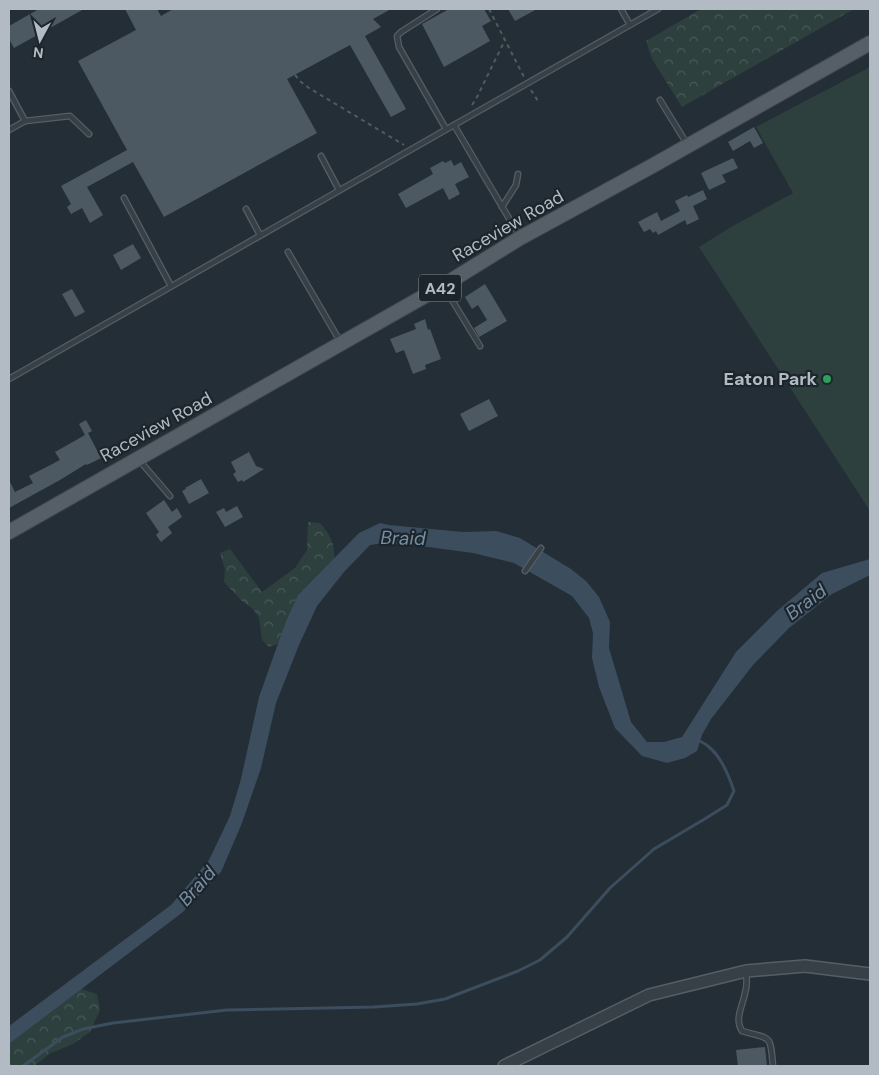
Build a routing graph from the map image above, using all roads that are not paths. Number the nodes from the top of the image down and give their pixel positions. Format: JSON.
{"nodes":[{"id":1,"x":437,"y":9,"type":"edge"},
{"id":2,"x":621,"y":9,"type":"edge"},
{"id":3,"x":658,"y":9,"type":"edge"},
{"id":4,"x":630,"y":25,"type":"junction"},
{"id":5,"x":870,"y":43,"type":"edge"},
{"id":6,"x":9,"y":91,"type":"edge"},
{"id":7,"x":660,"y":100,"type":"dead end"},
{"id":8,"x":25,"y":120,"type":"junction"},
{"id":9,"x":454,"y":125,"type":"junction"},
{"id":10,"x":446,"y":129,"type":"junction"},
{"id":11,"x":9,"y":130,"type":"edge"},
{"id":12,"x":89,"y":134,"type":"dead end"},
{"id":13,"x":688,"y":146,"type":"junction"},
{"id":14,"x":321,"y":156,"type":"dead end"},
{"id":15,"x":518,"y":174,"type":"dead end"},
{"id":16,"x":340,"y":190,"type":"junction"},
{"id":17,"x":124,"y":198,"type":"dead end"},
{"id":18,"x":502,"y":207,"type":"junction"},
{"id":19,"x":246,"y":210,"type":"dead end"},
{"id":20,"x":260,"y":235,"type":"junction"},
{"id":21,"x":520,"y":238,"type":"junction"},
{"id":22,"x":288,"y":252,"type":"dead end"},
{"id":23,"x":171,"y":286,"type":"junction"},
{"id":24,"x":444,"y":286,"type":"junction"},
{"id":25,"x":342,"y":344,"type":"junction"},
{"id":26,"x":480,"y":346,"type":"dead end"},
{"id":27,"x":9,"y":379,"type":"edge"},
{"id":28,"x":138,"y":459,"type":"junction"},
{"id":29,"x":170,"y":496,"type":"dead end"},
{"id":30,"x":9,"y":532,"type":"edge"},
{"id":31,"x":541,"y":548,"type":"dead end"},
{"id":32,"x":525,"y":571,"type":"dead end"},
{"id":33,"x":746,"y":971,"type":"junction"},
{"id":34,"x":870,"y":974,"type":"edge"},
{"id":35,"x":504,"y":1066,"type":"edge"},
{"id":36,"x":773,"y":1066,"type":"edge"}],
"edges":[{"from":1,"to":10,"type":"lane"},
{"from":2,"to":4,"type":"lane"},
{"from":3,"to":4,"type":"lane"},
{"from":4,"to":9,"type":"lane"},
{"from":5,"to":13,"type":"main road","name":"Raceview Road","number":"A42"},
{"from":6,"to":8,"type":"lane"},
{"from":7,"to":13,"type":"lane"},
{"from":8,"to":11,"type":"lane"},
{"from":8,"to":12,"type":"lane"},
{"from":9,"to":10,"type":"lane"},
{"from":9,"to":18,"type":"lane"},
{"from":10,"to":16,"type":"lane"},
{"from":13,"to":21,"type":"main road","name":"Raceview Road","number":"A42"},
{"from":14,"to":16,"type":"lane"},
{"from":15,"to":18,"type":"lane"},
{"from":16,"to":20,"type":"lane"},
{"from":17,"to":23,"type":"lane"},
{"from":18,"to":21,"type":"lane"},
{"from":19,"to":20,"type":"lane"},
{"from":20,"to":23,"type":"lane"},
{"from":21,"to":24,"type":"main road","name":"Raceview Road","number":"A42"},
{"from":22,"to":25,"type":"lane"},
{"from":23,"to":27,"type":"lane"},
{"from":24,"to":25,"type":"main road","name":"Raceview Road","number":"A42"},
{"from":24,"to":26,"type":"lane"},
{"from":25,"to":28,"type":"main road","name":"Raceview Road","number":"A42"},
{"from":28,"to":29,"type":"lane"},
{"from":28,"to":30,"type":"main road","name":"Raceview Road","number":"A42"},
{"from":31,"to":32,"type":"lane"},
{"from":33,"to":34,"type":"street"},
{"from":33,"to":35,"type":"street"},
{"from":33,"to":36,"type":"lane"}]}
